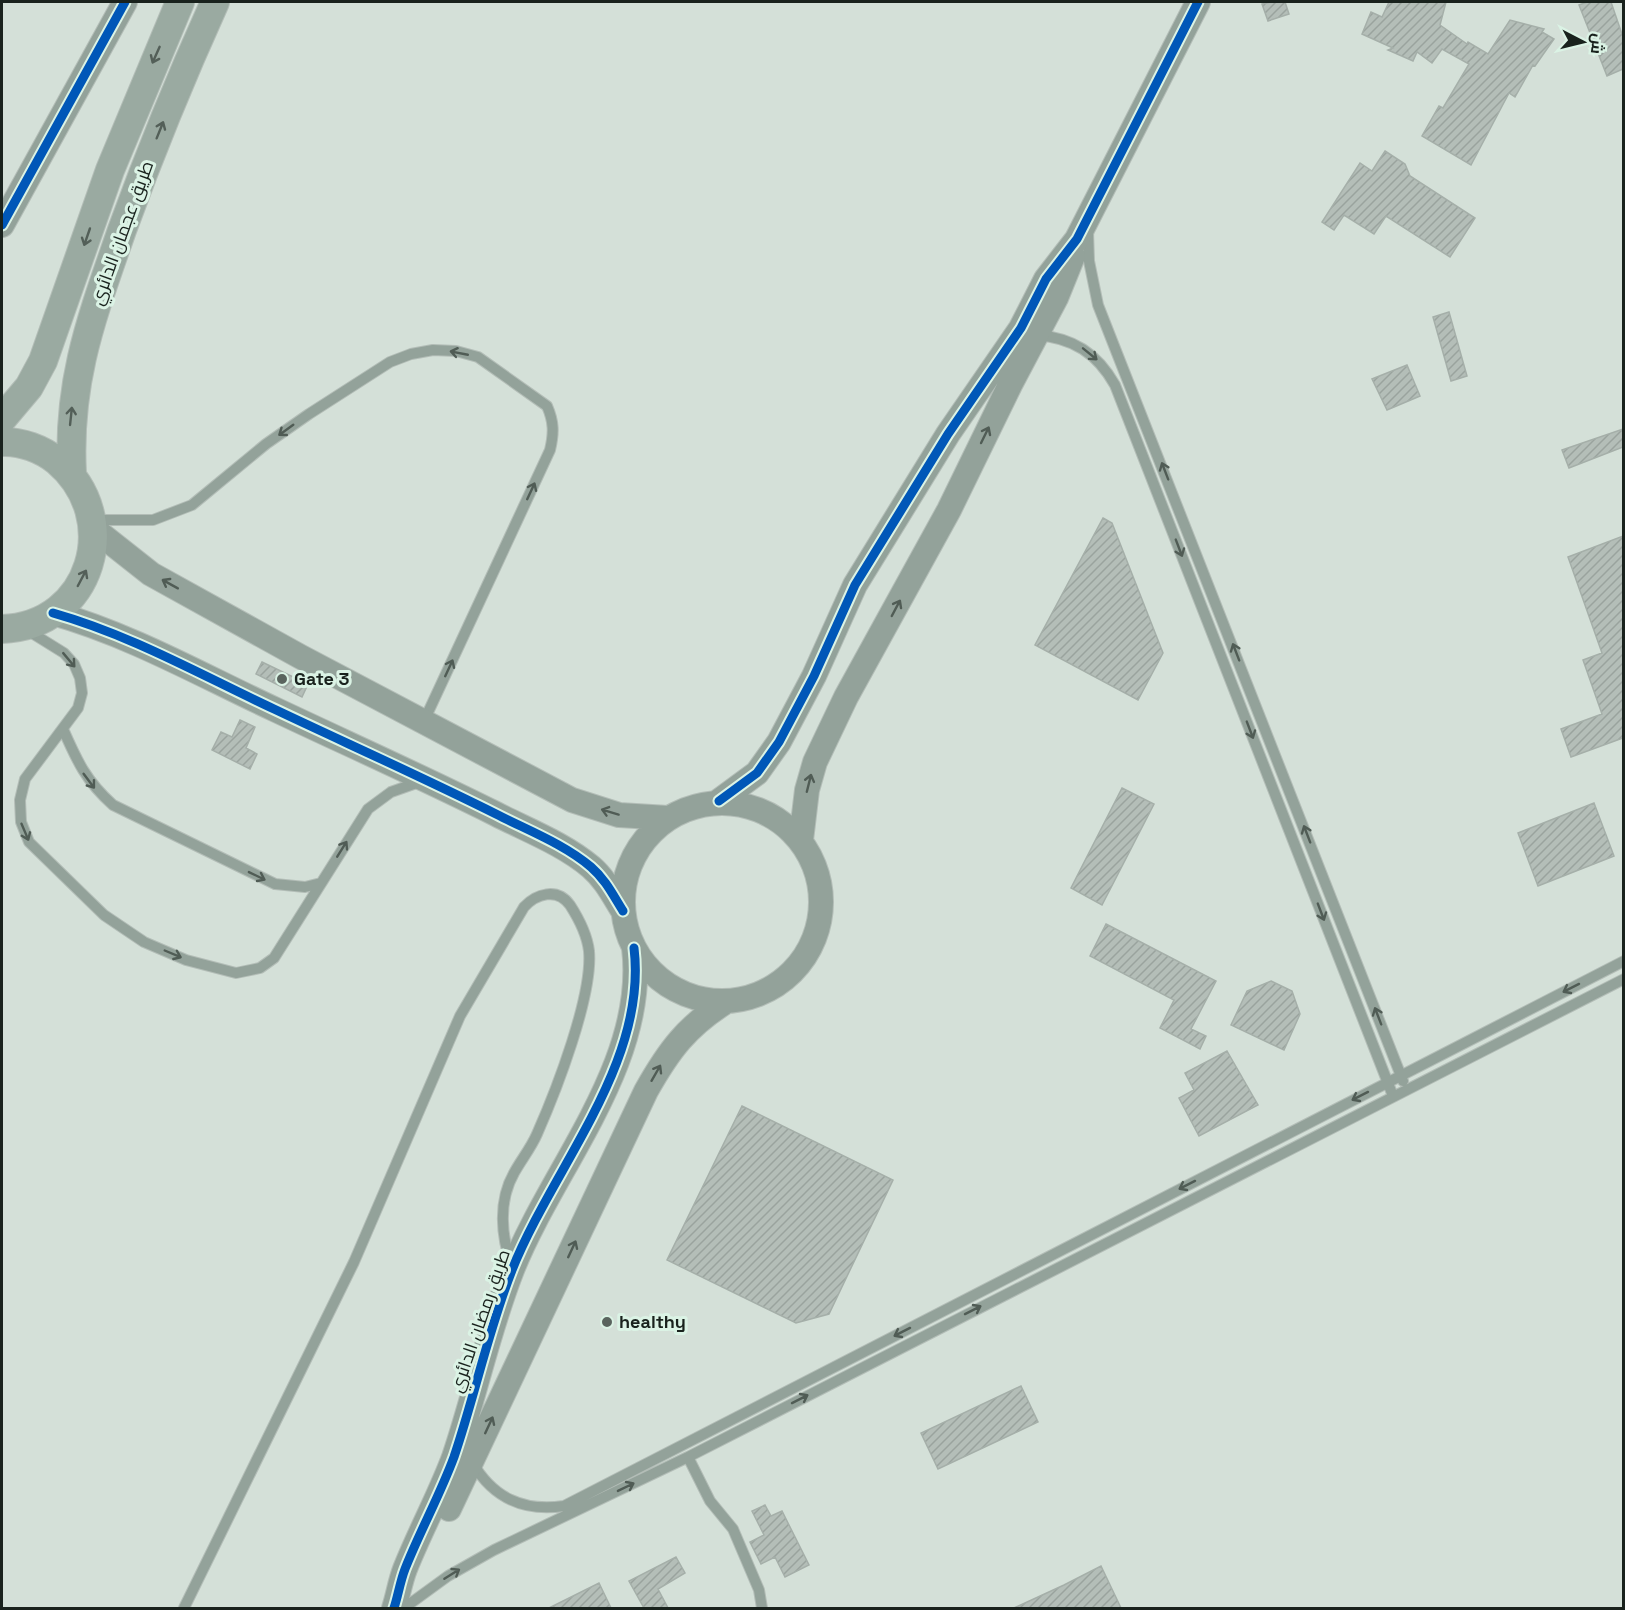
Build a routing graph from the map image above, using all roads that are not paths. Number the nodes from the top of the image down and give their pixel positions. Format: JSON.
{"nodes":[{"id":1,"x":125,"y":2,"type":"edge"},
{"id":2,"x":180,"y":2,"type":"edge"},
{"id":3,"x":215,"y":2,"type":"edge"},
{"id":4,"x":1198,"y":2,"type":"edge"},
{"id":5,"x":1089,"y":216,"type":"junction"},
{"id":6,"x":2,"y":225,"type":"edge"},
{"id":7,"x":1077,"y":239,"type":"junction"},
{"id":8,"x":1036,"y":335,"type":"junction"},
{"id":9,"x":2,"y":419,"type":"edge"},
{"id":10,"x":2,"y":442,"type":"edge"},
{"id":11,"x":72,"y":474,"type":"junction"},
{"id":12,"x":93,"y":524,"type":"junction"},
{"id":13,"x":53,"y":613,"type":"junction"},
{"id":14,"x":11,"y":628,"type":"edge"},
{"id":15,"x":160,"y":653,"type":"junction"},
{"id":16,"x":418,"y":718,"type":"junction"},
{"id":17,"x":63,"y":729,"type":"junction"},
{"id":18,"x":386,"y":759,"type":"junction"},
{"id":19,"x":427,"y":780,"type":"junction"},
{"id":20,"x":719,"y":801,"type":"junction"},
{"id":21,"x":668,"y":818,"type":"junction"},
{"id":22,"x":801,"y":840,"type":"junction"},
{"id":23,"x":321,"y":883,"type":"junction"},
{"id":24,"x":623,"y":911,"type":"junction"},
{"id":25,"x":633,"y":948,"type":"junction"},
{"id":26,"x":1623,"y":962,"type":"edge"},
{"id":27,"x":1623,"y":979,"type":"edge"},
{"id":28,"x":728,"y":1001,"type":"junction"},
{"id":29,"x":1401,"y":1075,"type":"junction"},
{"id":30,"x":1387,"y":1082,"type":"junction"},
{"id":31,"x":1407,"y":1090,"type":"junction"},
{"id":32,"x":1393,"y":1096,"type":"junction"},
{"id":33,"x":513,"y":1269,"type":"junction"},
{"id":34,"x":688,"y":1457,"type":"junction"},
{"id":35,"x":472,"y":1461,"type":"junction"},
{"id":36,"x":184,"y":1608,"type":"edge"},
{"id":37,"x":398,"y":1608,"type":"edge"},
{"id":38,"x":762,"y":1608,"type":"edge"}],
"edges":[{"from":1,"to":6,"type":"street"},
{"from":2,"to":9,"type":"main road","name":"طريق عجمان الدائري","one_way":true},
{"from":11,"to":3,"type":"main road","name":"طريق عجمان الدائري","one_way":true},
{"from":4,"to":5,"type":"street"},
{"from":5,"to":7,"type":"street"},
{"from":29,"to":5,"type":"lane","one_way":true},
{"from":7,"to":8,"type":"street"},
{"from":7,"to":20,"type":"street"},
{"from":22,"to":8,"type":"street","one_way":true},
{"from":8,"to":30,"type":"lane","one_way":true},
{"from":10,"to":11,"type":"main road"},
{"from":11,"to":12,"type":"main road"},
{"from":13,"to":12,"type":"main road","one_way":true},
{"from":16,"to":12,"type":"street","one_way":true},
{"from":16,"to":12,"type":"lane","one_way":true},
{"from":13,"to":14,"type":"main road"},
{"from":13,"to":15,"type":"street"},
{"from":14,"to":17,"type":"lane","one_way":true},
{"from":15,"to":18,"type":"street"},
{"from":15,"to":18,"type":"street"},
{"from":21,"to":16,"type":"street","one_way":true},
{"from":17,"to":23,"type":"lane","one_way":true},
{"from":17,"to":23,"type":"lane","one_way":true},
{"from":18,"to":19,"type":"street"},
{"from":23,"to":19,"type":"lane","one_way":true},
{"from":19,"to":24,"type":"street"},
{"from":20,"to":21,"type":"street"},
{"from":20,"to":22,"type":"street"},
{"from":21,"to":24,"type":"street"},
{"from":22,"to":28,"type":"street"},
{"from":24,"to":25,"type":"street"},
{"from":25,"to":28,"type":"street"},
{"from":25,"to":33,"type":"street","name":"طريق رمضان الدائري"},
{"from":26,"to":29,"type":"lane","one_way":true},
{"from":27,"to":31,"type":"lane"},
{"from":35,"to":28,"type":"street","one_way":true},
{"from":29,"to":30,"type":"lane"},
{"from":29,"to":31,"type":"lane"},
{"from":30,"to":32,"type":"lane"},
{"from":30,"to":35,"type":"lane","one_way":true},
{"from":31,"to":32,"type":"lane"},
{"from":34,"to":32,"type":"lane","one_way":true},
{"from":33,"to":36,"type":"lane"},
{"from":33,"to":37,"type":"street","name":"طريق رمضان الدائري"},
{"from":37,"to":34,"type":"lane","one_way":true},
{"from":34,"to":38,"type":"lane"},
{"from":35,"to":37,"type":"street"}]}
